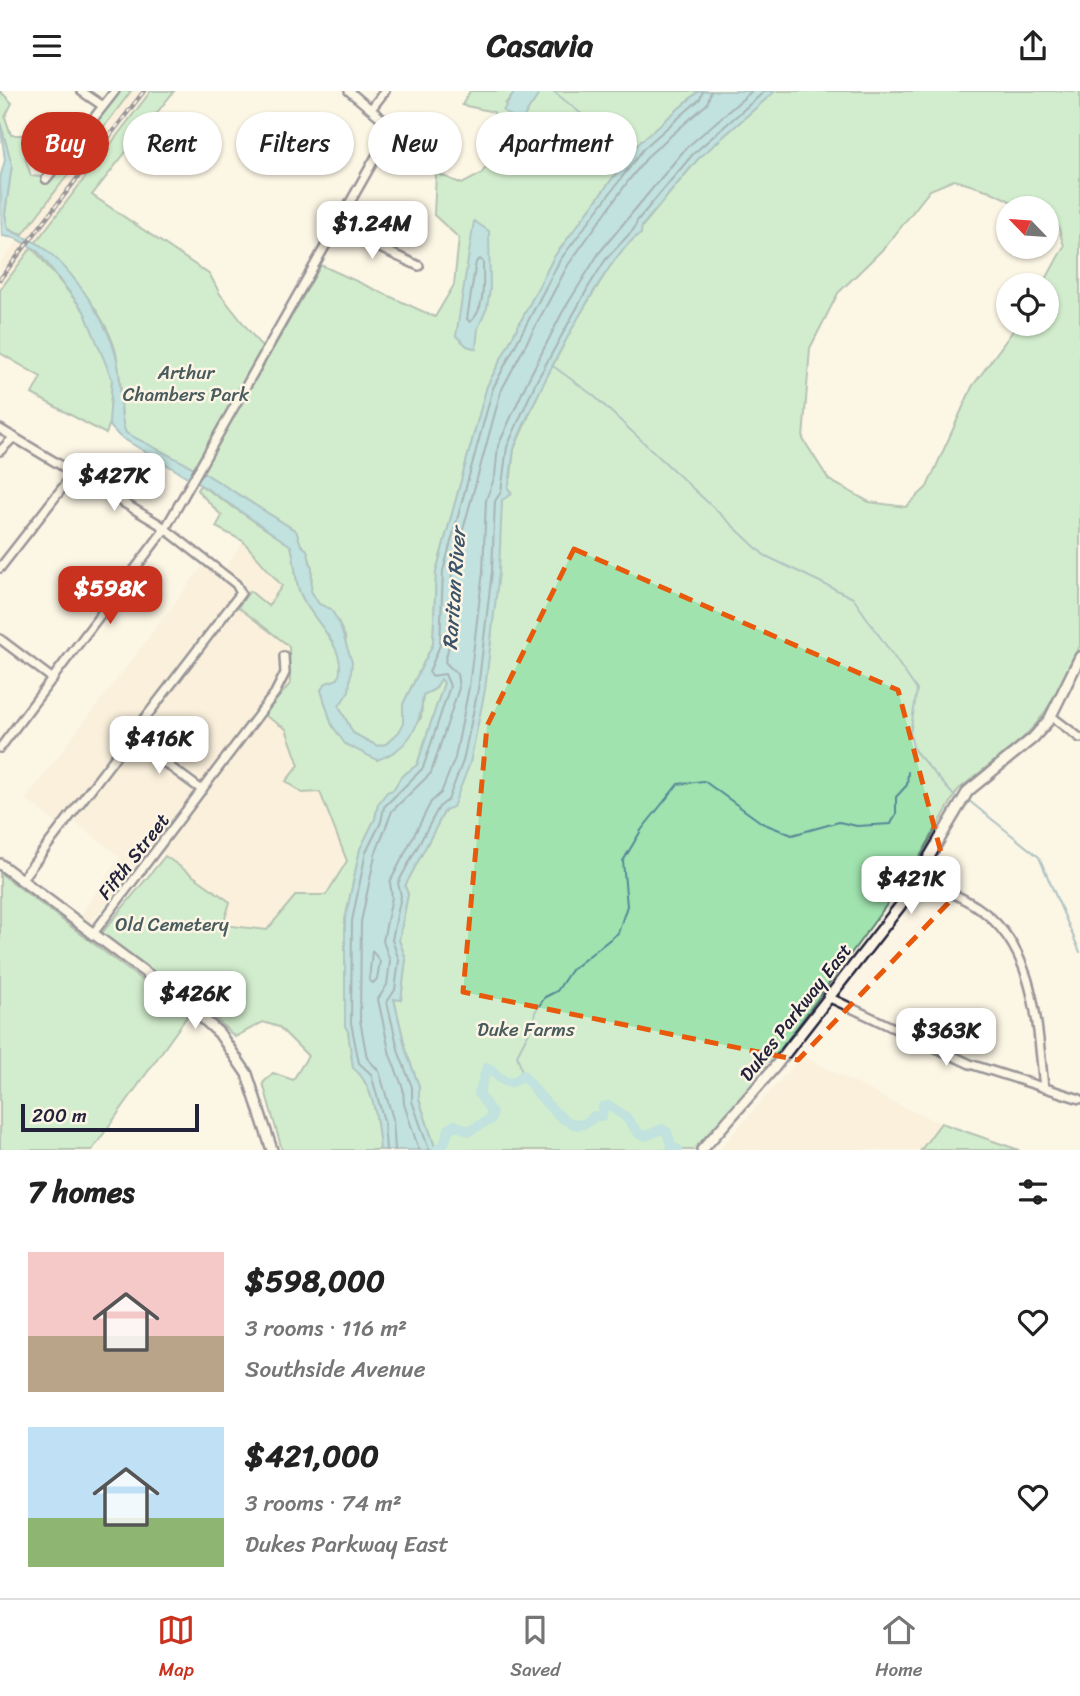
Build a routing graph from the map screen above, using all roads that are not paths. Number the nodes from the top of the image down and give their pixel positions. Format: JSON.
{"nodes":[{"id":1,"x":81,"y":91,"type":"edge"},
{"id":2,"x":115,"y":91,"type":"edge"},
{"id":3,"x":349,"y":91,"type":"edge"},
{"id":4,"x":385,"y":91,"type":"edge"},
{"id":5,"x":103,"y":106,"type":"junction"},
{"id":6,"x":371,"y":109,"type":"junction"},
{"id":7,"x":46,"y":179,"type":"dead end"},
{"id":8,"x":335,"y":228,"type":"junction"},
{"id":9,"x":419,"y":266,"type":"dead end"},
{"id":10,"x":0,"y":429,"type":"edge"},
{"id":11,"x":14,"y":437,"type":"junction"},
{"id":12,"x":0,"y":451,"type":"edge"},
{"id":13,"x":74,"y":473,"type":"junction"},
{"id":14,"x":165,"y":529,"type":"junction"},
{"id":15,"x":0,"y":568,"type":"edge"},
{"id":16,"x":0,"y":639,"type":"edge"},
{"id":17,"x":284,"y":656,"type":"dead end"},
{"id":18,"x":1080,"y":657,"type":"edge"},
{"id":19,"x":53,"y":679,"type":"junction"},
{"id":20,"x":1051,"y":716,"type":"junction"},
{"id":21,"x":1080,"y":738,"type":"edge"},
{"id":22,"x":132,"y":739,"type":"junction"},
{"id":23,"x":0,"y":748,"type":"edge"},
{"id":24,"x":202,"y":790,"type":"junction"},
{"id":25,"x":0,"y":864,"type":"edge"},
{"id":26,"x":918,"y":878,"type":"junction"},
{"id":27,"x":21,"y":880,"type":"junction"},
{"id":28,"x":92,"y":935,"type":"junction"},
{"id":29,"x":828,"y":997,"type":"junction"},
{"id":30,"x":1044,"y":1088,"type":"junction"},
{"id":31,"x":1080,"y":1099,"type":"edge"},
{"id":32,"x":272,"y":1150,"type":"edge"},
{"id":33,"x":702,"y":1150,"type":"edge"}],
"edges":[{"from":1,"to":5,"type":"street"},
{"from":2,"to":5,"type":"street"},
{"from":3,"to":6,"type":"street"},
{"from":4,"to":6,"type":"street"},
{"from":5,"to":7,"type":"street"},
{"from":6,"to":8,"type":"street"},
{"from":8,"to":9,"type":"street"},
{"from":8,"to":14,"type":"street"},
{"from":10,"to":11,"type":"street"},
{"from":11,"to":12,"type":"street"},
{"from":11,"to":13,"type":"street"},
{"from":13,"to":14,"type":"street"},
{"from":13,"to":15,"type":"street"},
{"from":14,"to":19,"type":"street"},
{"from":14,"to":22,"type":"street"},
{"from":16,"to":19,"type":"street"},
{"from":17,"to":24,"type":"street","name":"Fifth Street"},
{"from":18,"to":20,"type":"street","name":"Dukes Parkway East"},
{"from":19,"to":23,"type":"street"},
{"from":20,"to":21,"type":"street"},
{"from":20,"to":26,"type":"street","name":"Dukes Parkway East"},
{"from":22,"to":24,"type":"street"},
{"from":22,"to":27,"type":"street"},
{"from":24,"to":28,"type":"street","name":"Fifth Street"},
{"from":25,"to":27,"type":"street"},
{"from":26,"to":29,"type":"street","name":"Dukes Parkway East"},
{"from":26,"to":30,"type":"street"},
{"from":27,"to":28,"type":"street"},
{"from":28,"to":32,"type":"street"},
{"from":29,"to":30,"type":"street"},
{"from":29,"to":33,"type":"street","name":"Dukes Parkway East"},
{"from":30,"to":31,"type":"street"}]}
